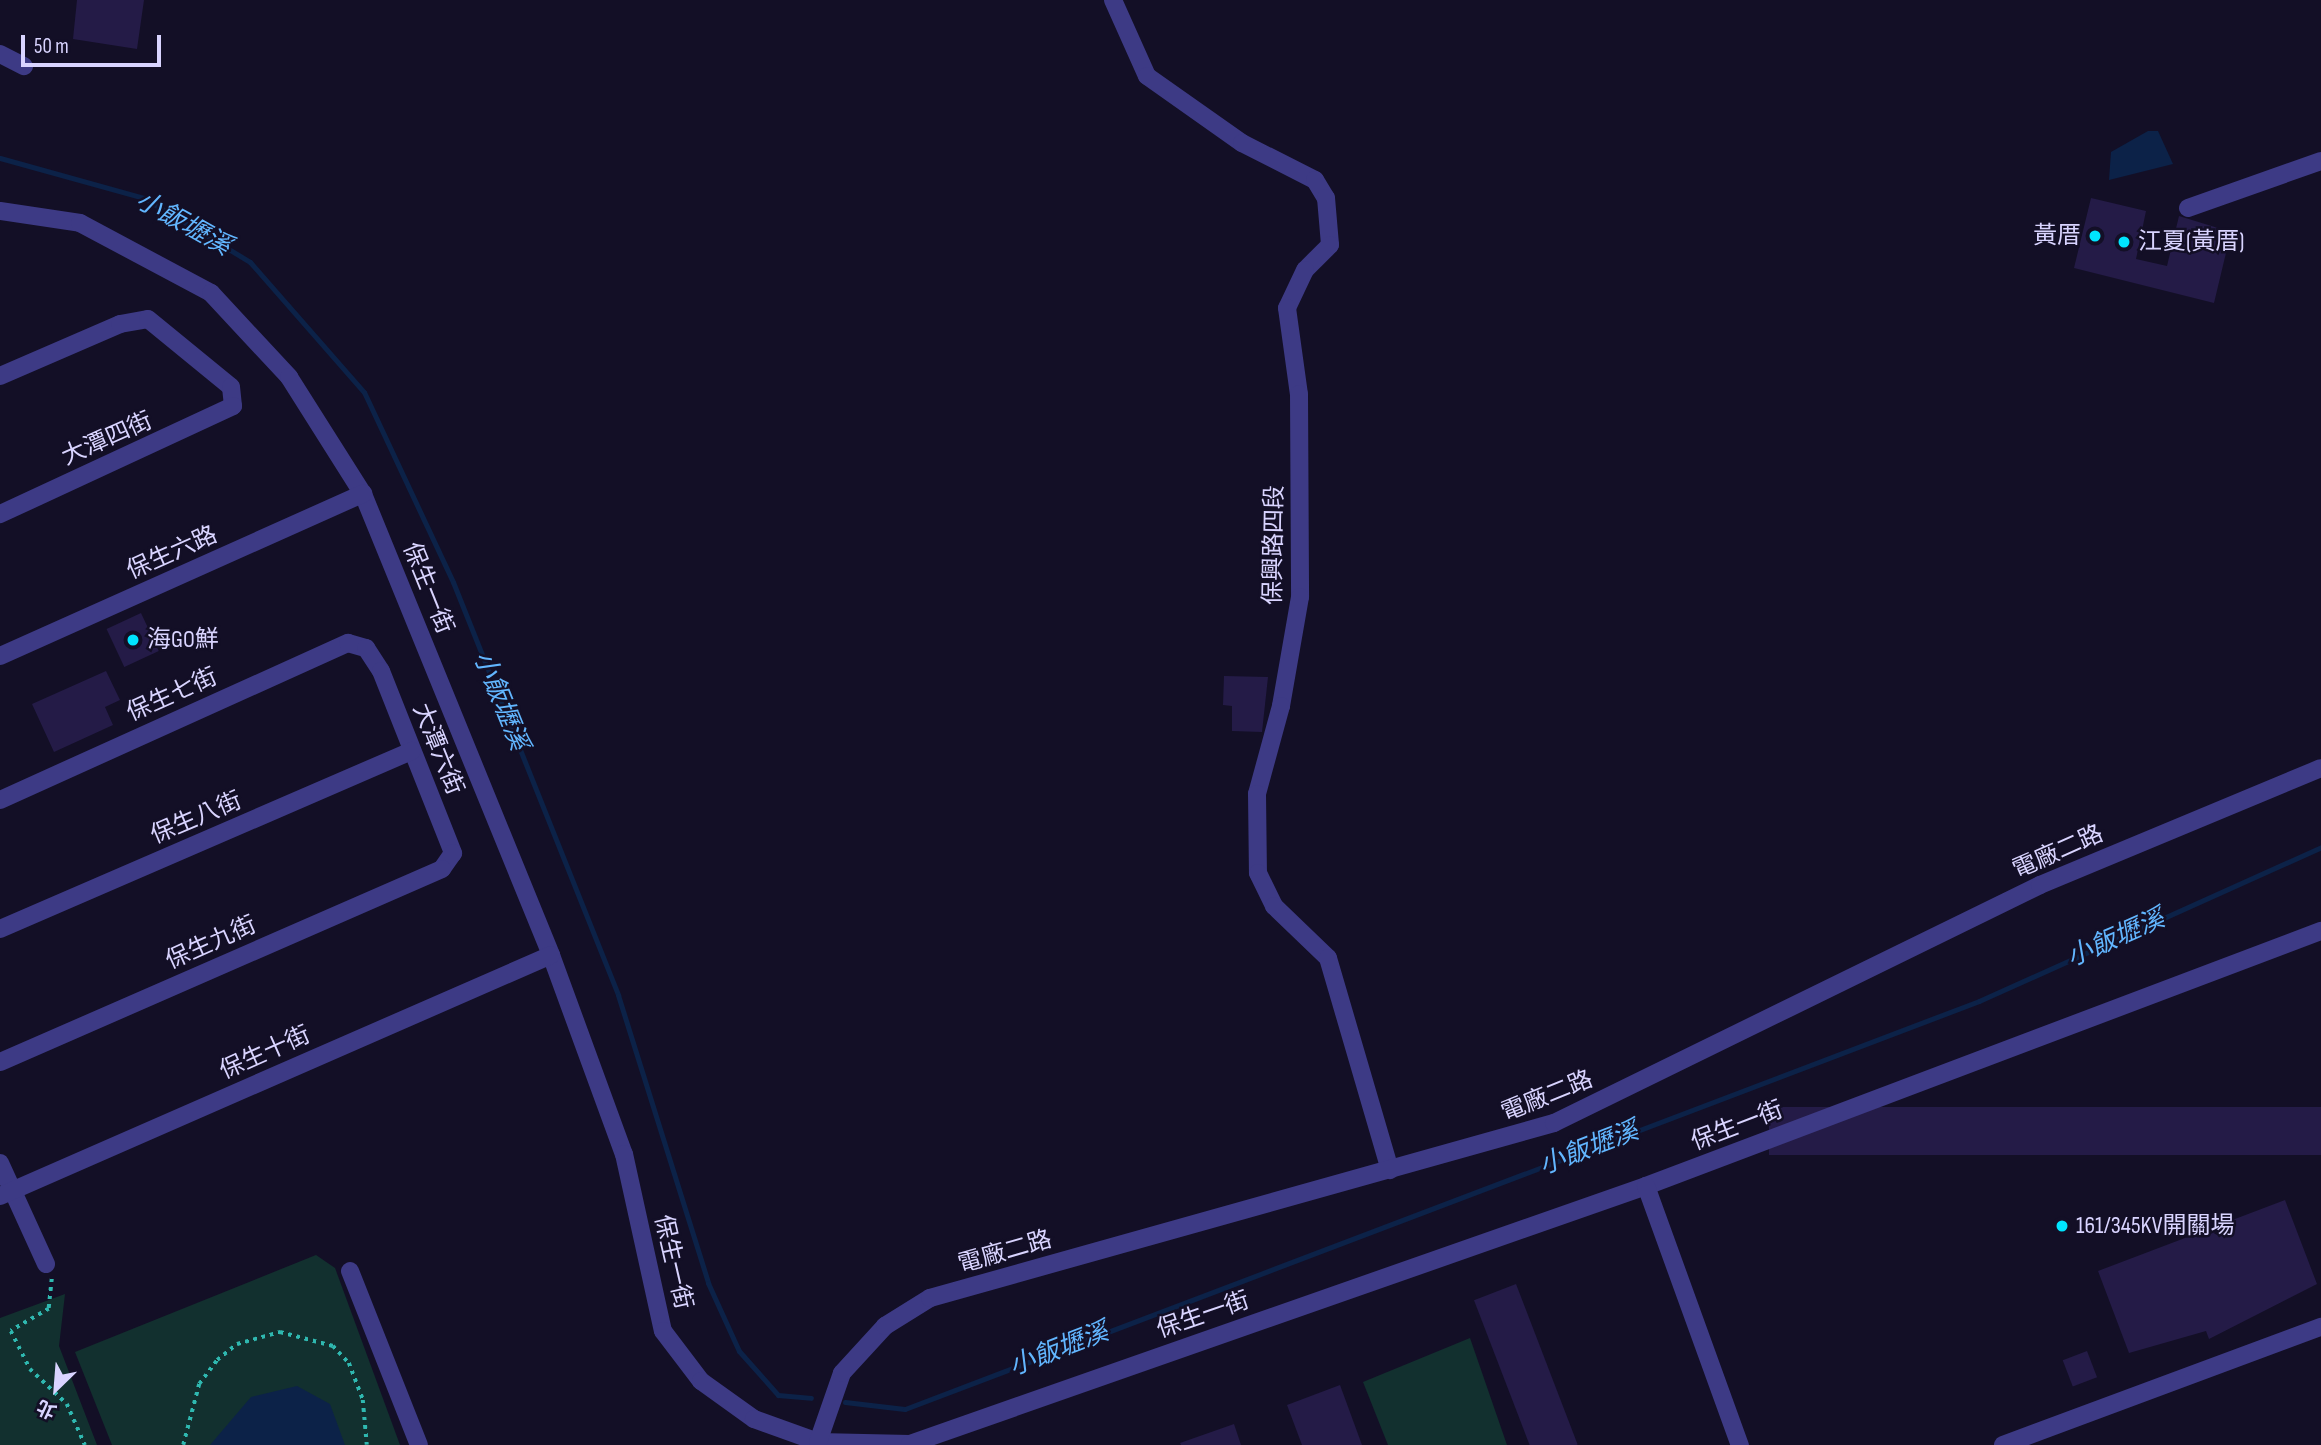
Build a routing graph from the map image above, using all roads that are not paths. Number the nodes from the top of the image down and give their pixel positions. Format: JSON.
{"nodes":[{"id":1,"x":1113,"y":0,"type":"edge"},
{"id":2,"x":0,"y":54,"type":"edge"},
{"id":3,"x":24,"y":66,"type":"dead end"},
{"id":4,"x":2321,"y":161,"type":"edge"},
{"id":5,"x":2188,"y":208,"type":"dead end"},
{"id":6,"x":0,"y":211,"type":"edge"},
{"id":7,"x":0,"y":376,"type":"edge"},
{"id":8,"x":363,"y":494,"type":"junction"},
{"id":9,"x":0,"y":514,"type":"edge"},
{"id":10,"x":366,"y":648,"type":"joint"},
{"id":11,"x":0,"y":656,"type":"edge"},
{"id":12,"x":412,"y":751,"type":"junction"},
{"id":13,"x":2321,"y":768,"type":"edge"},
{"id":14,"x":0,"y":800,"type":"edge"},
{"id":15,"x":442,"y":870,"type":"joint"},
{"id":16,"x":0,"y":929,"type":"edge"},
{"id":17,"x":2321,"y":932,"type":"edge"},
{"id":18,"x":551,"y":955,"type":"junction"},
{"id":19,"x":0,"y":1062,"type":"edge"},
{"id":20,"x":0,"y":1163,"type":"edge"},
{"id":21,"x":1390,"y":1170,"type":"junction"},
{"id":22,"x":1646,"y":1186,"type":"junction"},
{"id":23,"x":7,"y":1193,"type":"edge"},
{"id":24,"x":46,"y":1264,"type":"road end"},
{"id":25,"x":350,"y":1271,"type":"dead end"},
{"id":26,"x":2321,"y":1327,"type":"edge"},
{"id":27,"x":818,"y":1442,"type":"junction"},
{"id":28,"x":418,"y":1445,"type":"edge"},
{"id":29,"x":1740,"y":1445,"type":"edge"},
{"id":30,"x":2003,"y":1445,"type":"edge"}],
"edges":[{"from":1,"to":21,"type":"street","name":"保興路四段"},
{"from":2,"to":3,"type":"street"},
{"from":4,"to":5,"type":"street"},
{"from":6,"to":8,"type":"street","name":"保生一街"},
{"from":7,"to":9,"type":"street","name":"大潭四街"},
{"from":8,"to":11,"type":"street","name":"保生六路"},
{"from":8,"to":18,"type":"street","name":"保生一街"},
{"from":10,"to":12,"type":"street","name":"大潭六街"},
{"from":10,"to":14,"type":"street","name":"保生七街"},
{"from":12,"to":15,"type":"street","name":"大潭六街"},
{"from":12,"to":16,"type":"street","name":"保生八街"},
{"from":13,"to":21,"type":"street","name":"電廠二路"},
{"from":15,"to":19,"type":"street","name":"保生九街"},
{"from":17,"to":22,"type":"street","name":"保生一街"},
{"from":18,"to":23,"type":"street","name":"保生十街"},
{"from":18,"to":27,"type":"street","name":"保生一街"},
{"from":20,"to":23,"type":"street"},
{"from":21,"to":27,"type":"street","name":"電廠二路"},
{"from":22,"to":27,"type":"street","name":"保生一街"},
{"from":22,"to":29,"type":"street"},
{"from":23,"to":24,"type":"street"},
{"from":25,"to":28,"type":"street"},
{"from":26,"to":30,"type":"street"}]}
